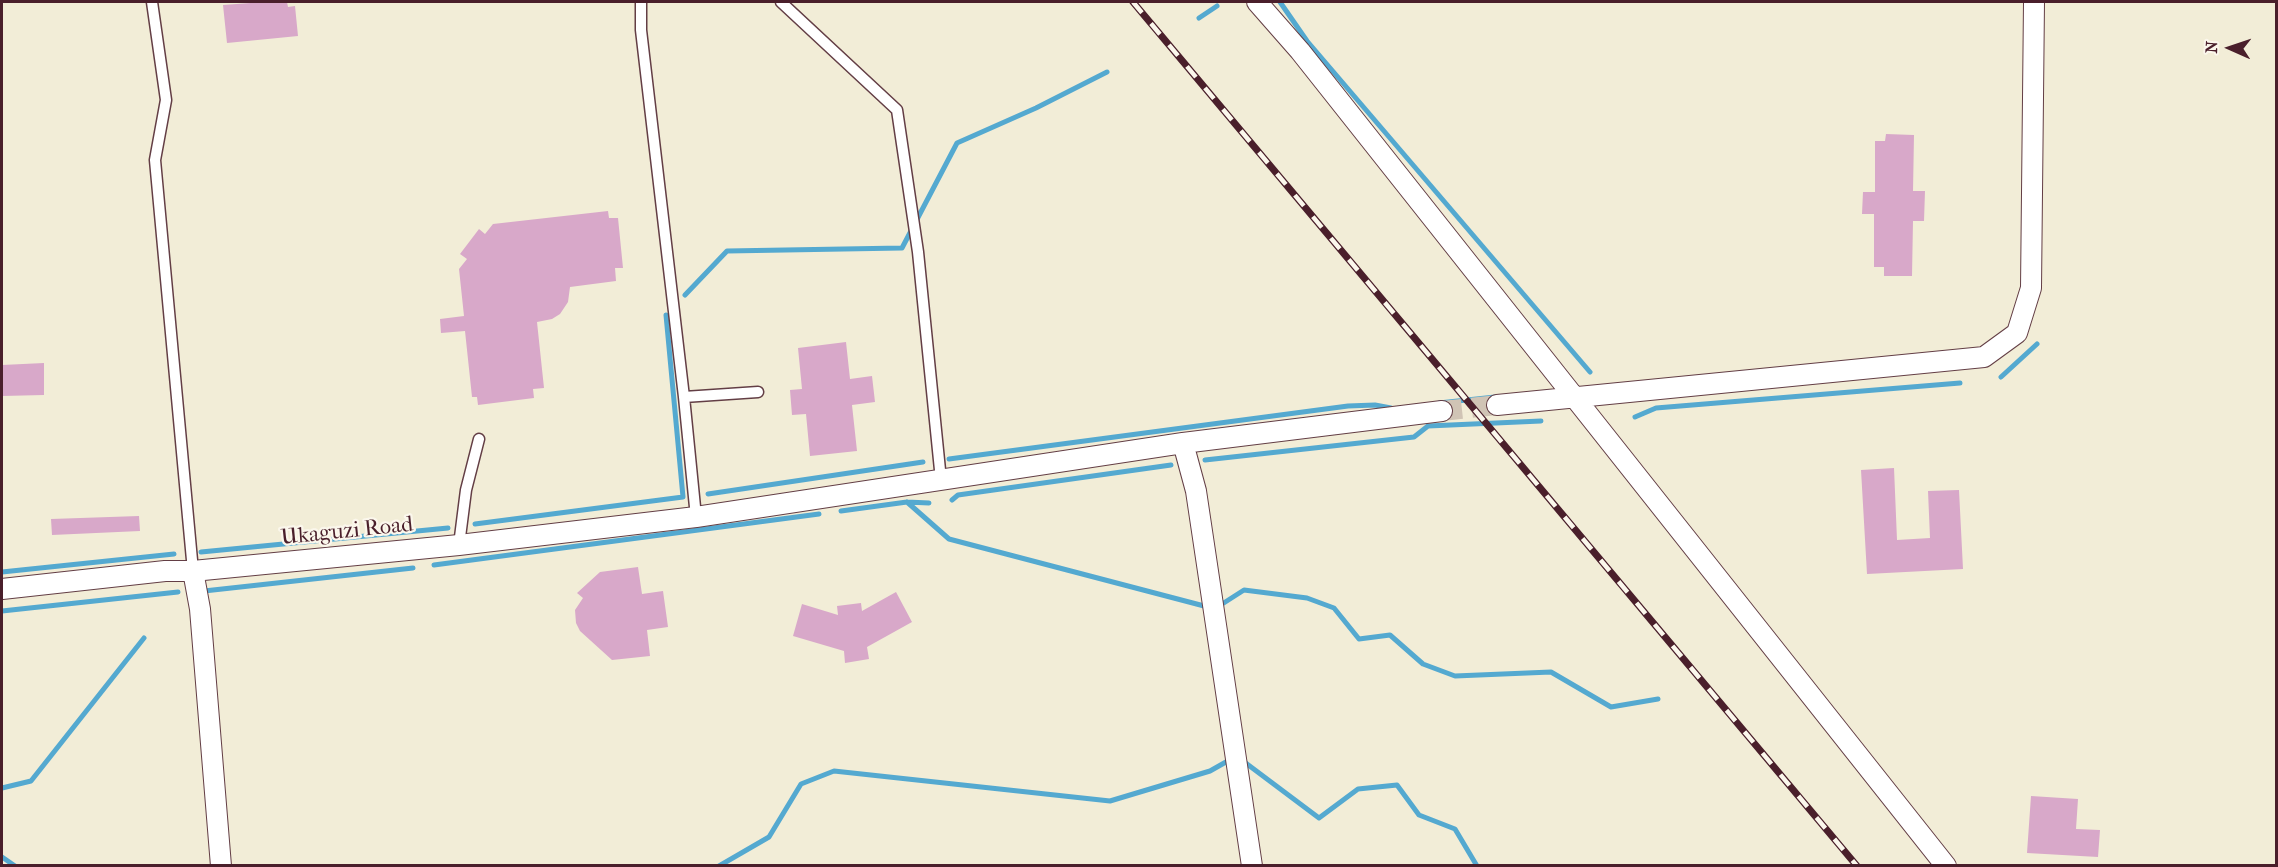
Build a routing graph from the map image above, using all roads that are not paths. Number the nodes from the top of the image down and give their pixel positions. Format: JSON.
{"nodes":[{"id":1,"x":152,"y":2,"type":"edge"},
{"id":2,"x":641,"y":2,"type":"edge"},
{"id":3,"x":781,"y":2,"type":"edge"},
{"id":4,"x":1257,"y":2,"type":"edge"},
{"id":5,"x":2034,"y":2,"type":"edge"},
{"id":6,"x":758,"y":392,"type":"dead end"},
{"id":7,"x":684,"y":397,"type":"junction"},
{"id":8,"x":1576,"y":398,"type":"junction"},
{"id":9,"x":1497,"y":405,"type":"tunnel mouth"},
{"id":10,"x":1442,"y":411,"type":"tunnel mouth"},
{"id":11,"x":478,"y":439,"type":"dead end"},
{"id":12,"x":1183,"y":443,"type":"junction"},
{"id":13,"x":941,"y":480,"type":"junction"},
{"id":14,"x":696,"y":517,"type":"junction"},
{"id":15,"x":459,"y":545,"type":"junction"},
{"id":16,"x":193,"y":572,"type":"junction"},
{"id":17,"x":2,"y":589,"type":"edge"},
{"id":18,"x":221,"y":866,"type":"edge"},
{"id":19,"x":1251,"y":866,"type":"edge"},
{"id":20,"x":1946,"y":866,"type":"edge"}],
"edges":[{"from":1,"to":16,"type":"lane"},
{"from":2,"to":7,"type":"lane"},
{"from":3,"to":13,"type":"lane"},
{"from":4,"to":8,"type":"street"},
{"from":5,"to":8,"type":"street"},
{"from":6,"to":7,"type":"lane"},
{"from":7,"to":14,"type":"lane"},
{"from":8,"to":9,"type":"street"},
{"from":8,"to":20,"type":"street"},
{"from":10,"to":12,"type":"street","name":"Ukaguzi Road"},
{"from":11,"to":15,"type":"lane"},
{"from":12,"to":13,"type":"street","name":"Ukaguzi Road"},
{"from":12,"to":19,"type":"street"},
{"from":13,"to":14,"type":"street","name":"Ukaguzi Road"},
{"from":14,"to":15,"type":"street","name":"Ukaguzi Road"},
{"from":15,"to":16,"type":"street","name":"Ukaguzi Road"},
{"from":16,"to":17,"type":"street","name":"Ukaguzi Road"},
{"from":16,"to":18,"type":"street"}]}
